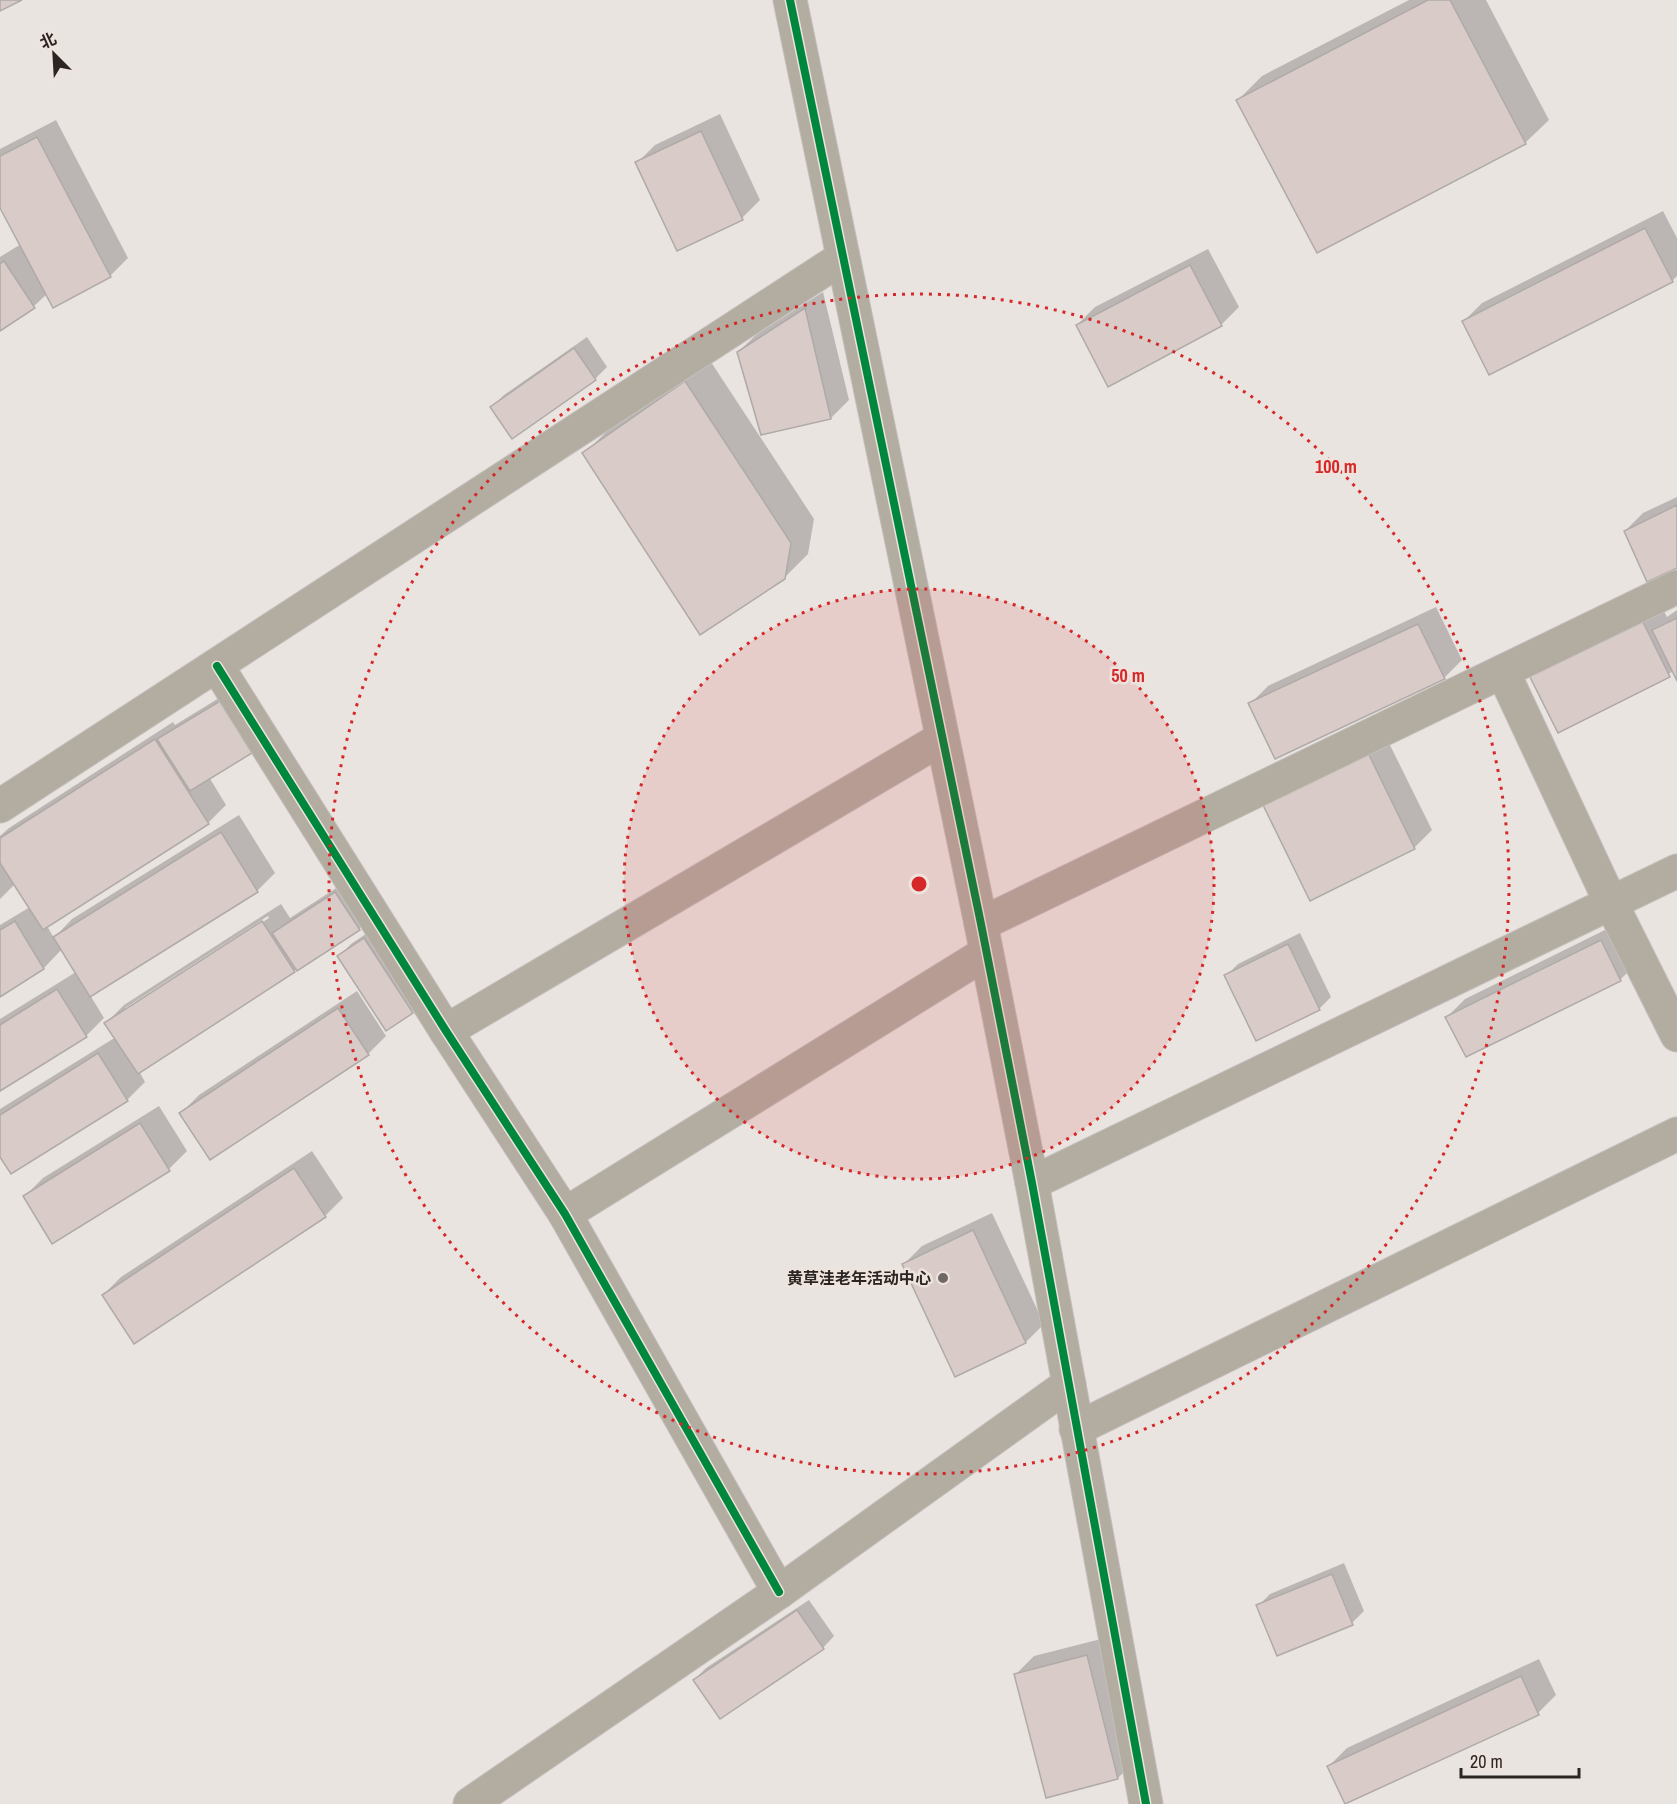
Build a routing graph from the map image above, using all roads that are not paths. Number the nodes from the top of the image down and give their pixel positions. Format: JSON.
{"nodes":[{"id":1,"x":790,"y":0,"type":"edge"},
{"id":2,"x":842,"y":258,"type":"junction"},
{"id":3,"x":1677,"y":587,"type":"edge"},
{"id":4,"x":217,"y":666,"type":"junction"},
{"id":5,"x":1503,"y":672,"type":"junction"},
{"id":6,"x":941,"y":739,"type":"junction"},
{"id":7,"x":0,"y":806,"type":"edge"},
{"id":8,"x":1677,"y":871,"type":"edge"},
{"id":9,"x":1611,"y":903,"type":"junction"},
{"id":10,"x":983,"y":939,"type":"junction"},
{"id":11,"x":446,"y":1031,"type":"junction"},
{"id":12,"x":1677,"y":1035,"type":"edge"},
{"id":13,"x":1677,"y":1134,"type":"edge"},
{"id":14,"x":1032,"y":1183,"type":"junction"},
{"id":15,"x":565,"y":1214,"type":"junction"},
{"id":16,"x":1069,"y":1384,"type":"junction"},
{"id":17,"x":1076,"y":1429,"type":"junction"},
{"id":18,"x":779,"y":1592,"type":"junction"},
{"id":19,"x":470,"y":1804,"type":"edge"},
{"id":20,"x":1146,"y":1804,"type":"edge"}],
"edges":[{"from":1,"to":2,"type":"street"},
{"from":2,"to":4,"type":"street"},
{"from":2,"to":6,"type":"street"},
{"from":3,"to":5,"type":"street"},
{"from":4,"to":7,"type":"street"},
{"from":4,"to":11,"type":"street"},
{"from":5,"to":9,"type":"street"},
{"from":5,"to":10,"type":"street"},
{"from":6,"to":10,"type":"street"},
{"from":6,"to":11,"type":"street"},
{"from":8,"to":9,"type":"street"},
{"from":9,"to":12,"type":"street"},
{"from":9,"to":14,"type":"street"},
{"from":10,"to":14,"type":"street"},
{"from":10,"to":15,"type":"street"},
{"from":11,"to":15,"type":"street"},
{"from":13,"to":17,"type":"street"},
{"from":14,"to":16,"type":"street"},
{"from":15,"to":18,"type":"street"},
{"from":16,"to":17,"type":"street"},
{"from":16,"to":18,"type":"street"},
{"from":17,"to":20,"type":"street"},
{"from":18,"to":19,"type":"street"}]}
